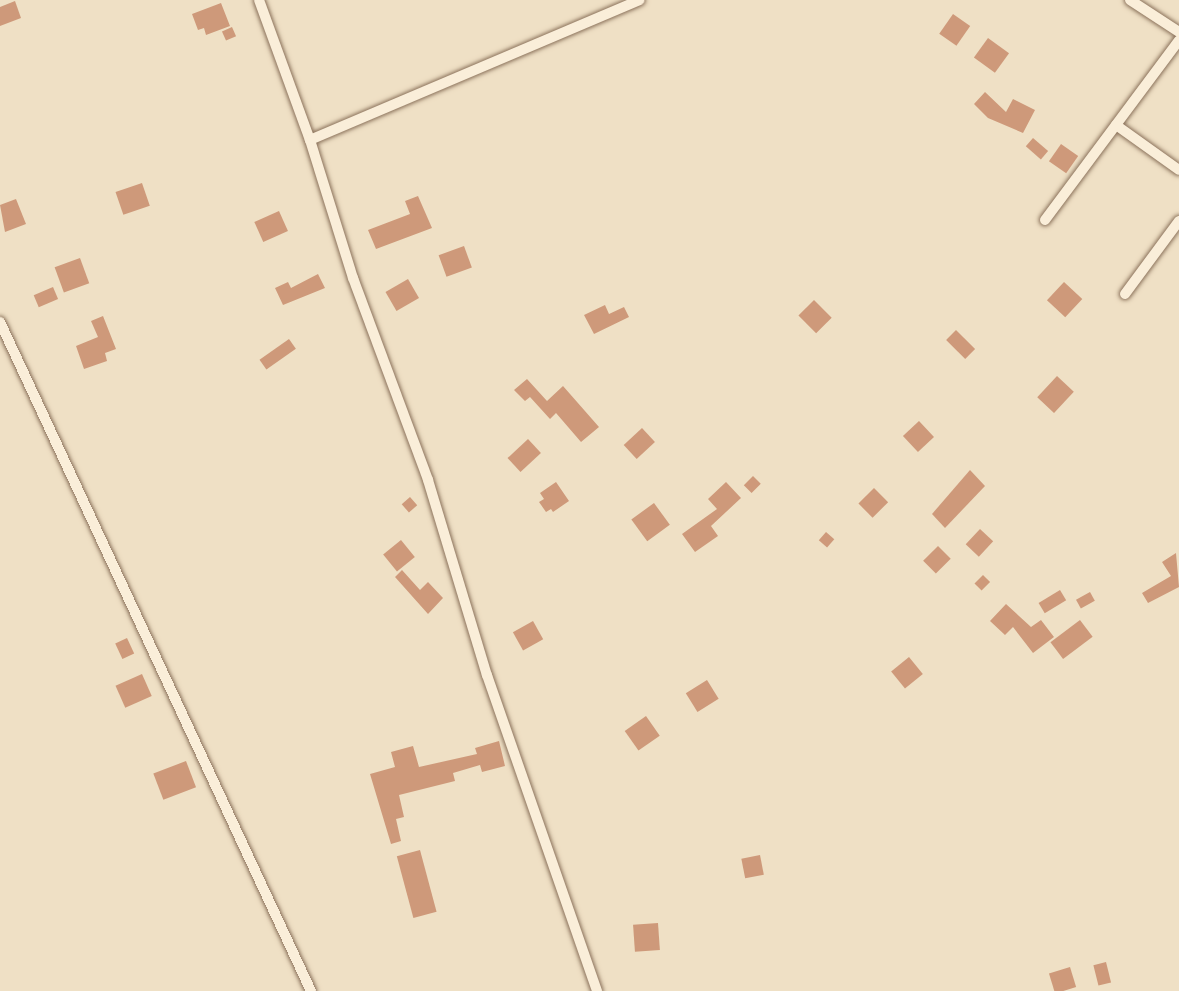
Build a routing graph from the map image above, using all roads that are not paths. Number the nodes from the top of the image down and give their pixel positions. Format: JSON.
{"nodes":[{"id":1,"x":259,"y":0,"type":"edge"},
{"id":2,"x":640,"y":0,"type":"edge"},
{"id":3,"x":1130,"y":0,"type":"edge"},
{"id":4,"x":1179,"y":32,"type":"edge"},
{"id":5,"x":1179,"y":40,"type":"edge"},
{"id":6,"x":1116,"y":125,"type":"junction"},
{"id":7,"x":310,"y":140,"type":"junction"},
{"id":8,"x":1179,"y":170,"type":"edge"},
{"id":9,"x":1045,"y":220,"type":"dead end"},
{"id":10,"x":1179,"y":221,"type":"edge"},
{"id":11,"x":1125,"y":294,"type":"dead end"},
{"id":12,"x":0,"y":322,"type":"edge"},
{"id":13,"x":311,"y":991,"type":"edge"},
{"id":14,"x":597,"y":991,"type":"edge"}],
"edges":[{"from":1,"to":7,"type":"street"},
{"from":2,"to":7,"type":"street"},
{"from":3,"to":4,"type":"street"},
{"from":5,"to":6,"type":"street"},
{"from":6,"to":8,"type":"street"},
{"from":6,"to":9,"type":"street"},
{"from":7,"to":14,"type":"street"},
{"from":10,"to":11,"type":"street"},
{"from":12,"to":13,"type":"street"}]}
